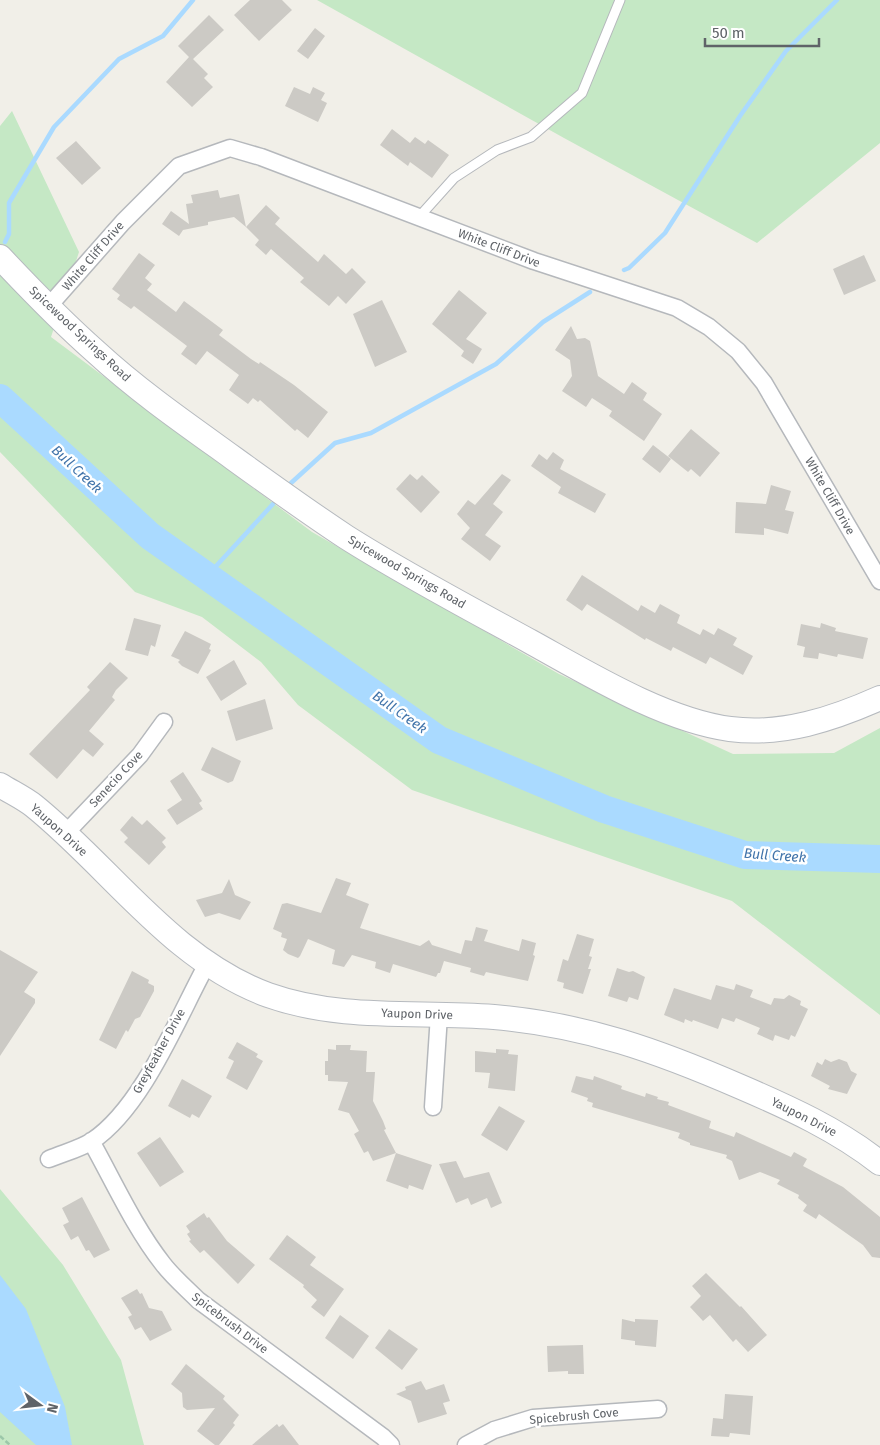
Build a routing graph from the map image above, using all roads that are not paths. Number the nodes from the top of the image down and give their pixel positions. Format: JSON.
{"nodes":[{"id":1,"x":620,"y":0,"type":"edge"},
{"id":2,"x":419,"y":218,"type":"junction"},
{"id":3,"x":0,"y":257,"type":"edge"},
{"id":4,"x":48,"y":307,"type":"junction"},
{"id":5,"x":880,"y":581,"type":"edge"},
{"id":6,"x":880,"y":698,"type":"edge"},
{"id":7,"x":164,"y":722,"type":"dead end"},
{"id":8,"x":0,"y":785,"type":"edge"},
{"id":9,"x":65,"y":834,"type":"junction"},
{"id":10,"x":207,"y":964,"type":"junction"},
{"id":11,"x":439,"y":1014,"type":"junction"},
{"id":12,"x":433,"y":1107,"type":"dead end"},
{"id":13,"x":92,"y":1141,"type":"junction"},
{"id":14,"x":49,"y":1159,"type":"dead end"},
{"id":15,"x":880,"y":1163,"type":"edge"},
{"id":16,"x":658,"y":1409,"type":"dead end"},
{"id":17,"x":391,"y":1445,"type":"edge"},
{"id":18,"x":466,"y":1445,"type":"edge"}],
"edges":[{"from":1,"to":2,"type":"lane"},
{"from":2,"to":4,"type":"street","name":"White Cliff Drive"},
{"from":2,"to":5,"type":"street","name":"White Cliff Drive"},
{"from":3,"to":4,"type":"main road","name":"Spicewood Springs Road"},
{"from":4,"to":6,"type":"main road","name":"Spicewood Springs Road"},
{"from":7,"to":9,"type":"street","name":"Senecio Cove"},
{"from":8,"to":9,"type":"main road","name":"Yaupon Drive"},
{"from":9,"to":10,"type":"main road","name":"Yaupon Drive"},
{"from":10,"to":11,"type":"main road","name":"Yaupon Drive"},
{"from":10,"to":13,"type":"street","name":"Greyfeather Drive"},
{"from":11,"to":12,"type":"street"},
{"from":11,"to":15,"type":"main road","name":"Yaupon Drive"},
{"from":13,"to":14,"type":"street","name":"Greyfeather Drive"},
{"from":13,"to":17,"type":"street","name":"Spicebrush Drive"},
{"from":16,"to":18,"type":"street","name":"Spicebrush Cove"}]}
